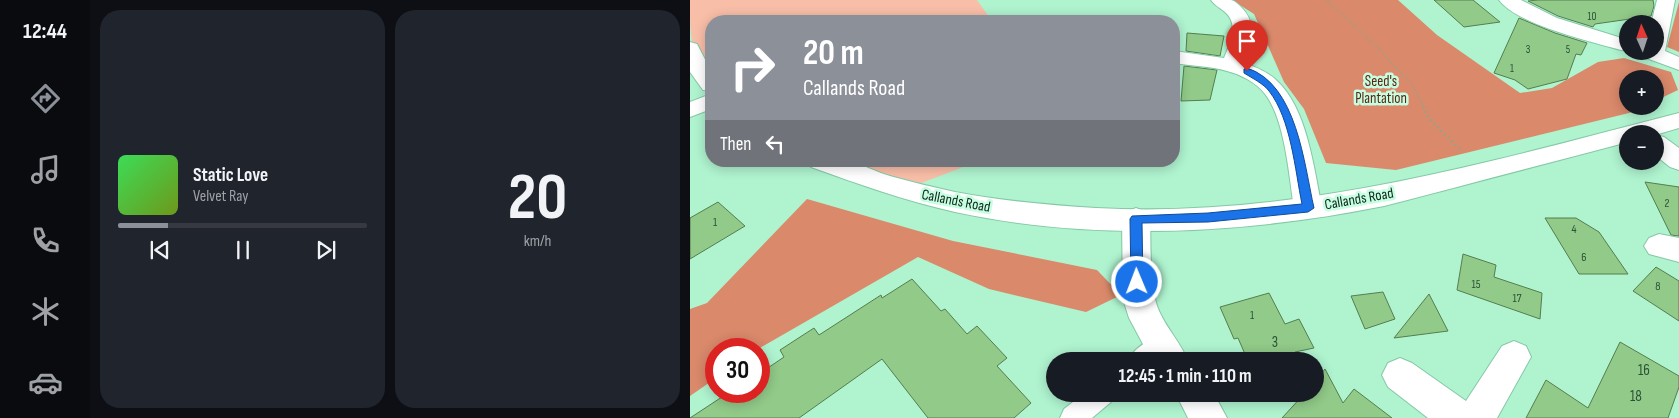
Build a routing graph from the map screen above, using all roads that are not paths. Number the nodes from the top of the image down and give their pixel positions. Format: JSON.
{"nodes":[{"id":1,"x":1220,"y":0,"type":"edge"},
{"id":2,"x":1508,"y":0,"type":"edge"},
{"id":3,"x":1666,"y":0,"type":"edge"},
{"id":4,"x":1661,"y":15,"type":"edge"},
{"id":5,"x":1619,"y":43,"type":"edge"},
{"id":6,"x":690,"y":48,"type":"edge"},
{"id":7,"x":1180,"y":58,"type":"edge"},
{"id":8,"x":1664,"y":58,"type":"edge"},
{"id":9,"x":1679,"y":64,"type":"edge"},
{"id":10,"x":1231,"y":65,"type":"junction"},
{"id":11,"x":705,"y":77,"type":"edge"},
{"id":12,"x":705,"y":104,"type":"edge"},
{"id":13,"x":690,"y":110,"type":"edge"},
{"id":14,"x":1679,"y":120,"type":"edge"},
{"id":15,"x":1664,"y":126,"type":"edge"},
{"id":16,"x":1619,"y":140,"type":"edge"},
{"id":17,"x":1664,"y":151,"type":"edge"},
{"id":18,"x":1679,"y":161,"type":"edge"},
{"id":19,"x":837,"y":167,"type":"edge"},
{"id":20,"x":1308,"y":208,"type":"junction"},
{"id":21,"x":1136,"y":219,"type":"junction"},
{"id":22,"x":1156,"y":352,"type":"edge"},
{"id":23,"x":1514,"y":358,"type":"dead end"},
{"id":24,"x":1400,"y":375,"type":"dead end"},
{"id":25,"x":1092,"y":402,"type":"edge"},
{"id":26,"x":1199,"y":402,"type":"edge"},
{"id":27,"x":1073,"y":418,"type":"edge"},
{"id":28,"x":1208,"y":418,"type":"edge"},
{"id":29,"x":1458,"y":418,"type":"edge"},
{"id":30,"x":1476,"y":418,"type":"edge"}],
"edges":[{"from":1,"to":10,"type":"street"},
{"from":2,"to":5,"type":"street"},
{"from":3,"to":4,"type":"street"},
{"from":6,"to":11,"type":"street"},
{"from":7,"to":10,"type":"street"},
{"from":8,"to":9,"type":"street"},
{"from":10,"to":20,"type":"street"},
{"from":12,"to":13,"type":"street"},
{"from":14,"to":15,"type":"street","name":"Callands Road"},
{"from":16,"to":20,"type":"street","name":"Callands Road"},
{"from":17,"to":18,"type":"street"},
{"from":19,"to":21,"type":"street","name":"Callands Road"},
{"from":20,"to":21,"type":"street","name":"Callands Road"},
{"from":21,"to":22,"type":"street"},
{"from":23,"to":30,"type":"street"},
{"from":24,"to":29,"type":"street"},
{"from":25,"to":27,"type":"lane"},
{"from":26,"to":28,"type":"street"}]}
